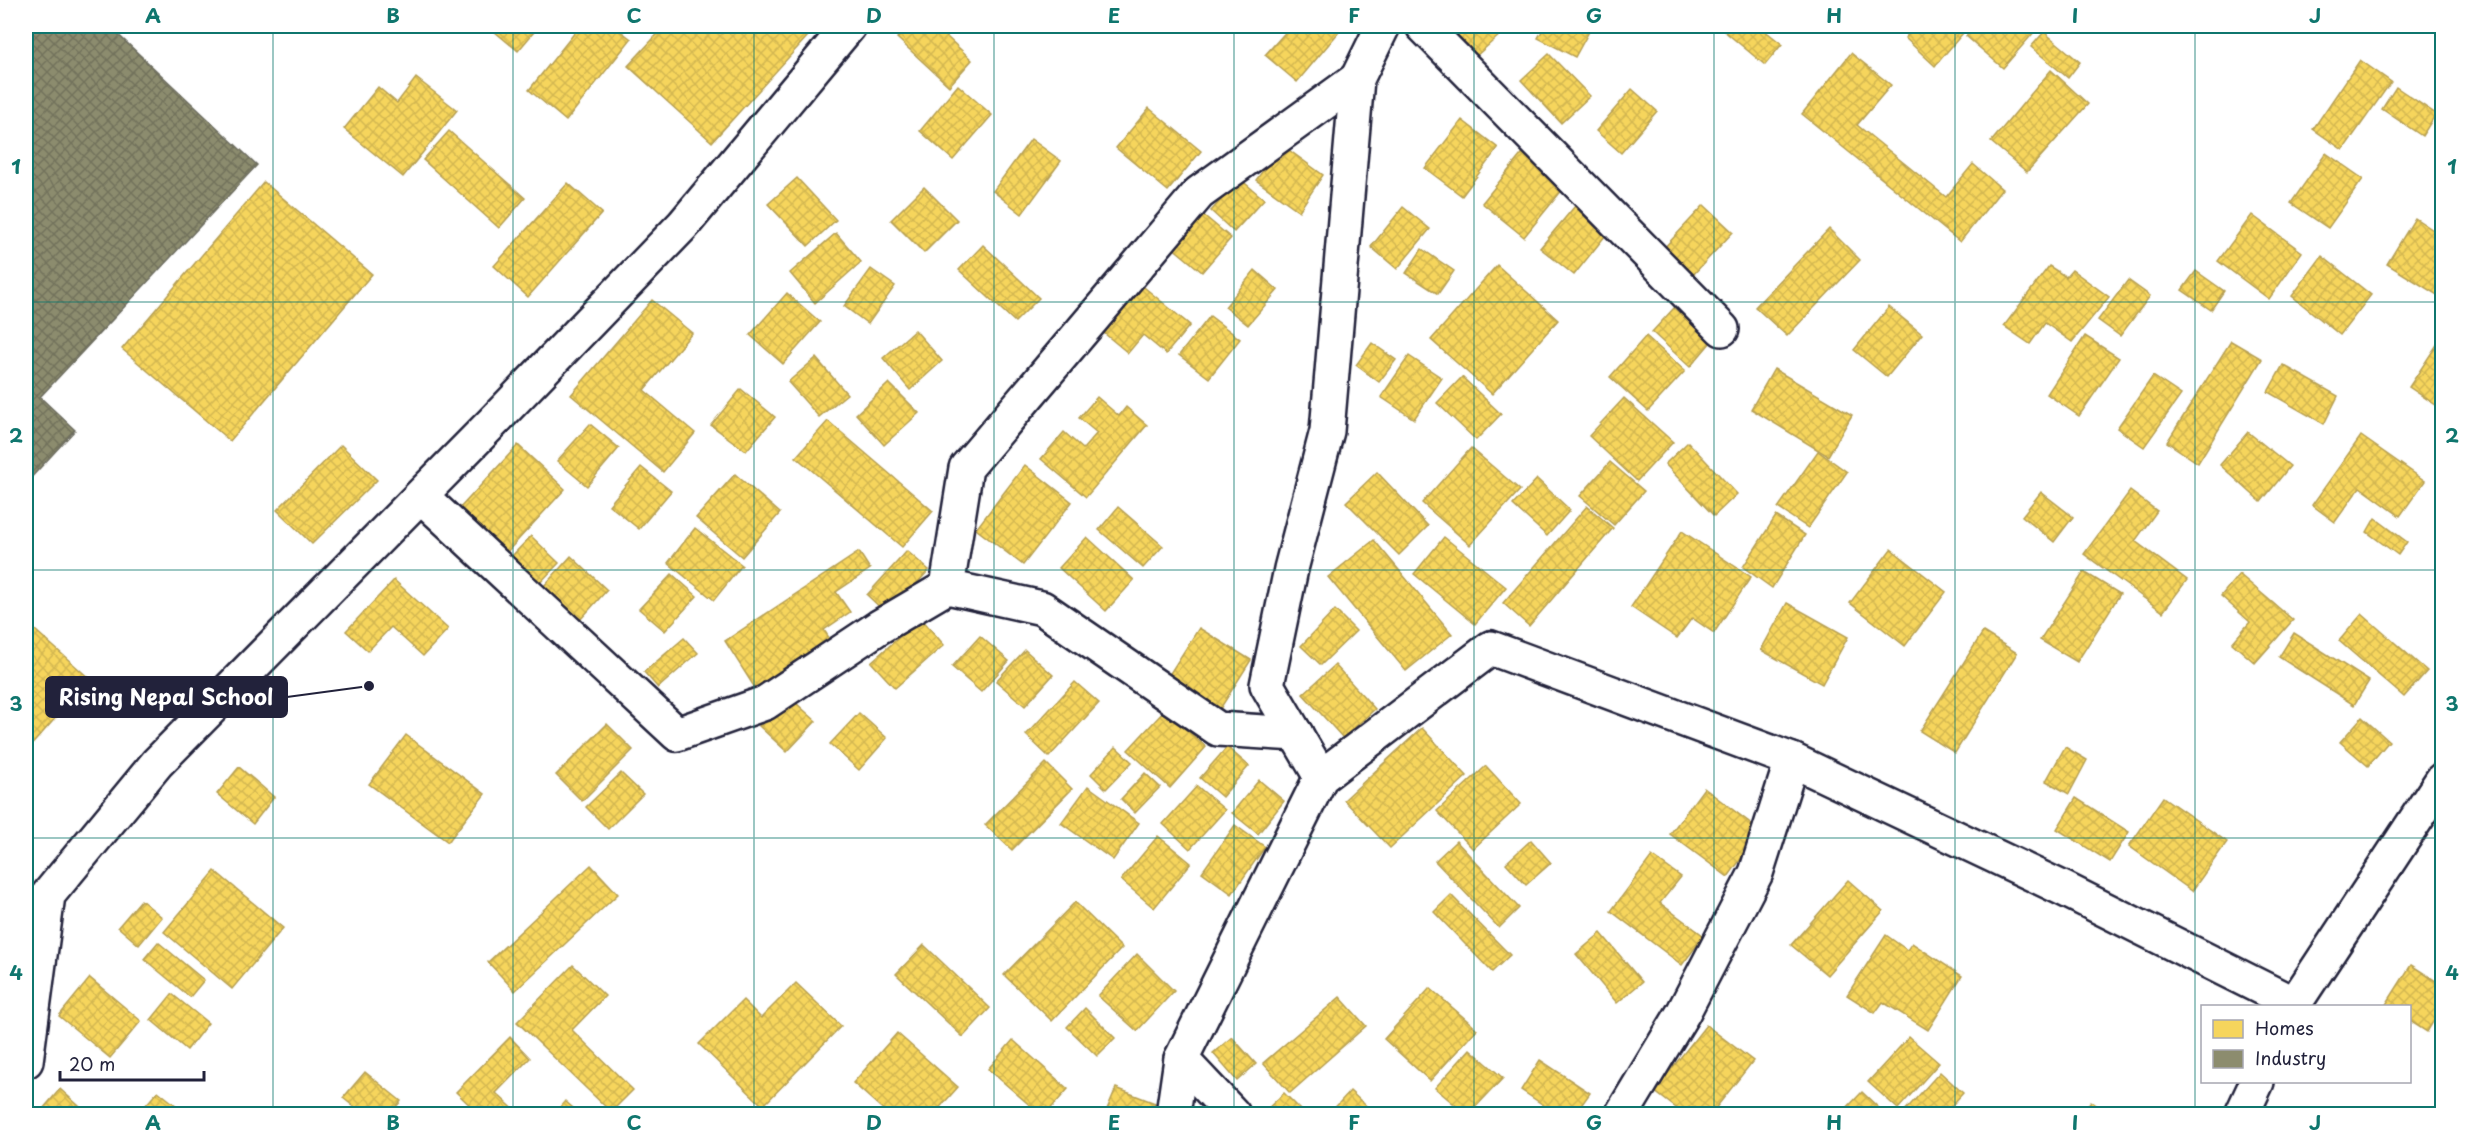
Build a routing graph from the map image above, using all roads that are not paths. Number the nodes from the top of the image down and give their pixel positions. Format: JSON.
{"nodes":[{"id":1,"x":849,"y":26,"type":"edge"},
{"id":2,"x":1383,"y":26,"type":"edge"},
{"id":3,"x":1423,"y":26,"type":"edge"},
{"id":4,"x":1357,"y":79,"type":"junction"},
{"id":5,"x":1722,"y":329,"type":"dead end"},
{"id":6,"x":421,"y":496,"type":"junction"},
{"id":7,"x":947,"y":587,"type":"junction"},
{"id":8,"x":1296,"y":734,"type":"junction"},
{"id":9,"x":1792,"y":760,"type":"junction"},
{"id":10,"x":1321,"y":777,"type":"junction"},
{"id":11,"x":2442,"y":780,"type":"edge"},
{"id":12,"x":2293,"y":1005,"type":"edge"},
{"id":13,"x":1181,"y":1059,"type":"junction"},
{"id":14,"x":26,"y":1061,"type":"edge"},
{"id":15,"x":2257,"y":1083,"type":"edge"},
{"id":16,"x":1173,"y":1114,"type":"edge"},
{"id":17,"x":1233,"y":1114,"type":"edge"},
{"id":18,"x":1622,"y":1114,"type":"edge"},
{"id":19,"x":2242,"y":1114,"type":"edge"}],
"edges":[{"from":1,"to":6,"type":"street"},
{"from":2,"to":4,"type":"street"},
{"from":3,"to":5,"type":"street"},
{"from":4,"to":7,"type":"street"},
{"from":4,"to":8,"type":"street"},
{"from":6,"to":7,"type":"street"},
{"from":6,"to":14,"type":"street"},
{"from":7,"to":8,"type":"street"},
{"from":8,"to":10,"type":"street"},
{"from":9,"to":10,"type":"street"},
{"from":9,"to":12,"type":"street"},
{"from":9,"to":18,"type":"street"},
{"from":10,"to":13,"type":"street"},
{"from":11,"to":12,"type":"street"},
{"from":13,"to":16,"type":"street"},
{"from":13,"to":17,"type":"street"},
{"from":15,"to":19,"type":"street"}]}
